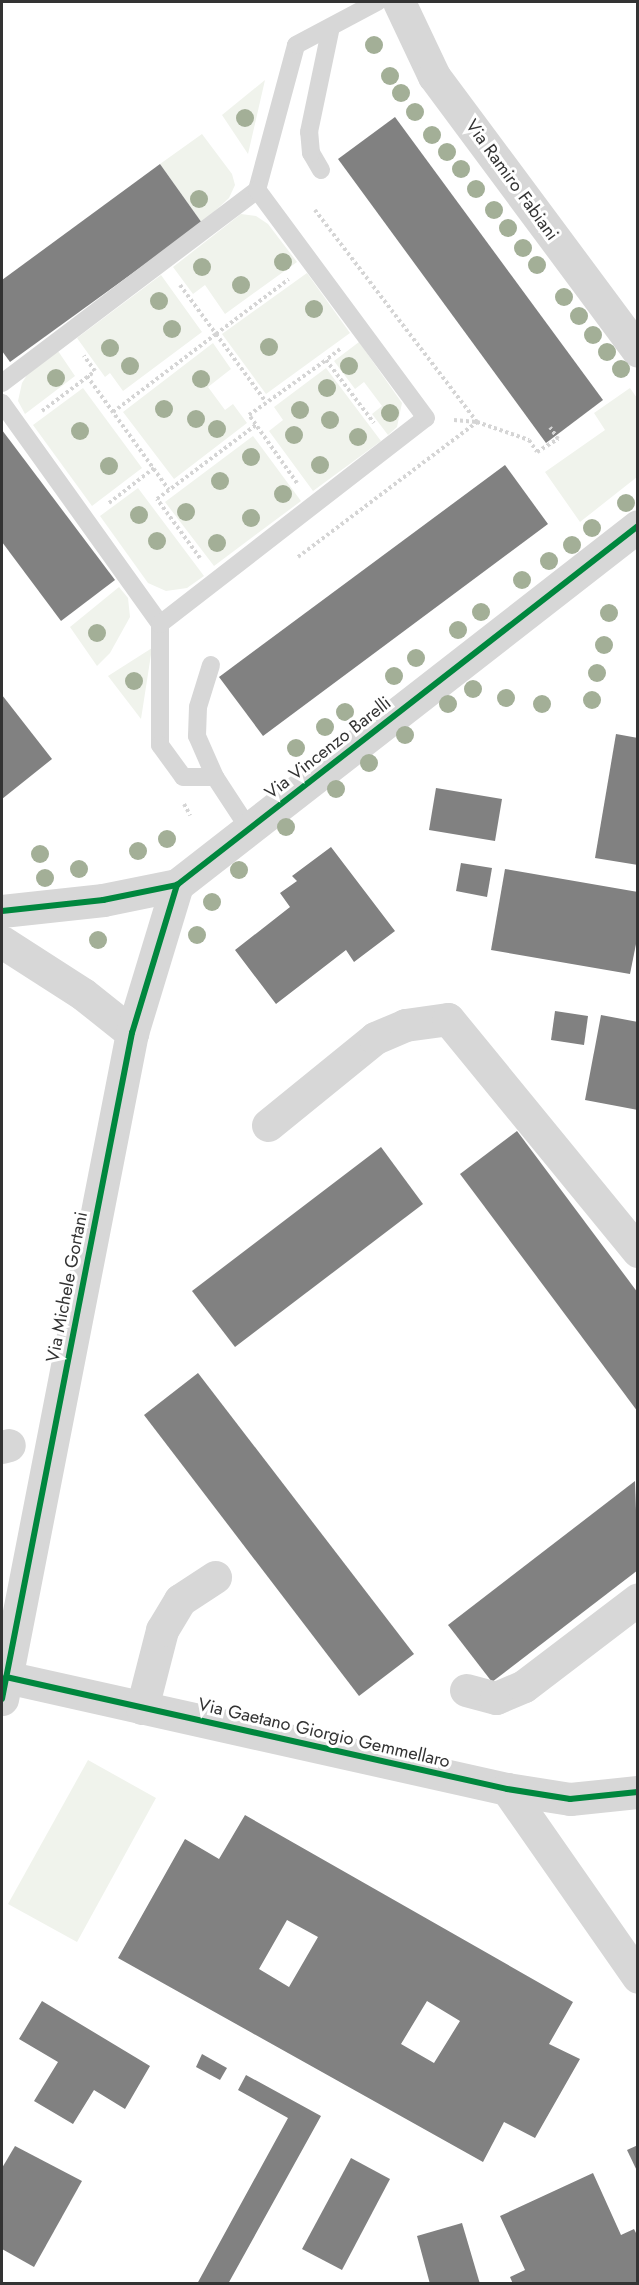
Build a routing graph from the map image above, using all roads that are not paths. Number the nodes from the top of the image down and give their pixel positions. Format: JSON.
{"nodes":[{"id":1,"x":377,"y":2,"type":"edge"},
{"id":2,"x":399,"y":2,"type":"edge"},
{"id":3,"x":331,"y":27,"type":"junction"},
{"id":4,"x":321,"y":170,"type":"dead end"},
{"id":5,"x":257,"y":190,"type":"junction"},
{"id":6,"x":638,"y":351,"type":"edge"},
{"id":7,"x":2,"y":382,"type":"edge"},
{"id":8,"x":2,"y":402,"type":"edge"},
{"id":9,"x":638,"y":526,"type":"edge"},
{"id":10,"x":160,"y":624,"type":"junction"},
{"id":11,"x":211,"y":665,"type":"dead end"},
{"id":12,"x":215,"y":777,"type":"junction"},
{"id":13,"x":249,"y":828,"type":"junction"},
{"id":14,"x":177,"y":885,"type":"junction"},
{"id":15,"x":2,"y":911,"type":"edge"},
{"id":16,"x":2,"y":942,"type":"edge"},
{"id":17,"x":132,"y":1033,"type":"junction"},
{"id":18,"x":268,"y":1125,"type":"dead end"},
{"id":19,"x":638,"y":1251,"type":"edge"},
{"id":20,"x":216,"y":1577,"type":"dead end"},
{"id":21,"x":638,"y":1599,"type":"edge"},
{"id":22,"x":4,"y":1688,"type":"edge"},
{"id":23,"x":466,"y":1690,"type":"dead end"},
{"id":24,"x":142,"y":1708,"type":"junction"},
{"id":25,"x":507,"y":1789,"type":"junction"},
{"id":26,"x":638,"y":1792,"type":"edge"},
{"id":27,"x":638,"y":1977,"type":"edge"}],
"edges":[{"from":1,"to":3,"type":"lane"},
{"from":2,"to":6,"type":"street","name":"Via Ramiro Fabiani"},
{"from":3,"to":4,"type":"lane"},
{"from":3,"to":5,"type":"lane"},
{"from":5,"to":7,"type":"lane"},
{"from":5,"to":10,"type":"lane"},
{"from":8,"to":10,"type":"lane"},
{"from":9,"to":13,"type":"street","name":"Via Vincenzo Barelli"},
{"from":10,"to":12,"type":"lane"},
{"from":11,"to":12,"type":"lane"},
{"from":12,"to":13,"type":"lane"},
{"from":13,"to":14,"type":"street","name":"Via Vincenzo Barelli"},
{"from":14,"to":15,"type":"street","name":"Via Vincenzo Barelli"},
{"from":14,"to":17,"type":"street","name":"Via Michele Gortani"},
{"from":16,"to":17,"type":"street"},
{"from":17,"to":22,"type":"street","name":"Via Michele Gortani"},
{"from":18,"to":19,"type":"street"},
{"from":20,"to":24,"type":"street"},
{"from":21,"to":23,"type":"street"},
{"from":22,"to":24,"type":"street","name":"Via Gaetano Giorgio Gemmellaro"},
{"from":24,"to":25,"type":"street","name":"Via Gaetano Giorgio Gemmellaro"},
{"from":25,"to":26,"type":"street","name":"Via Gaetano Giorgio Gemmellaro"},
{"from":25,"to":27,"type":"street"}]}
